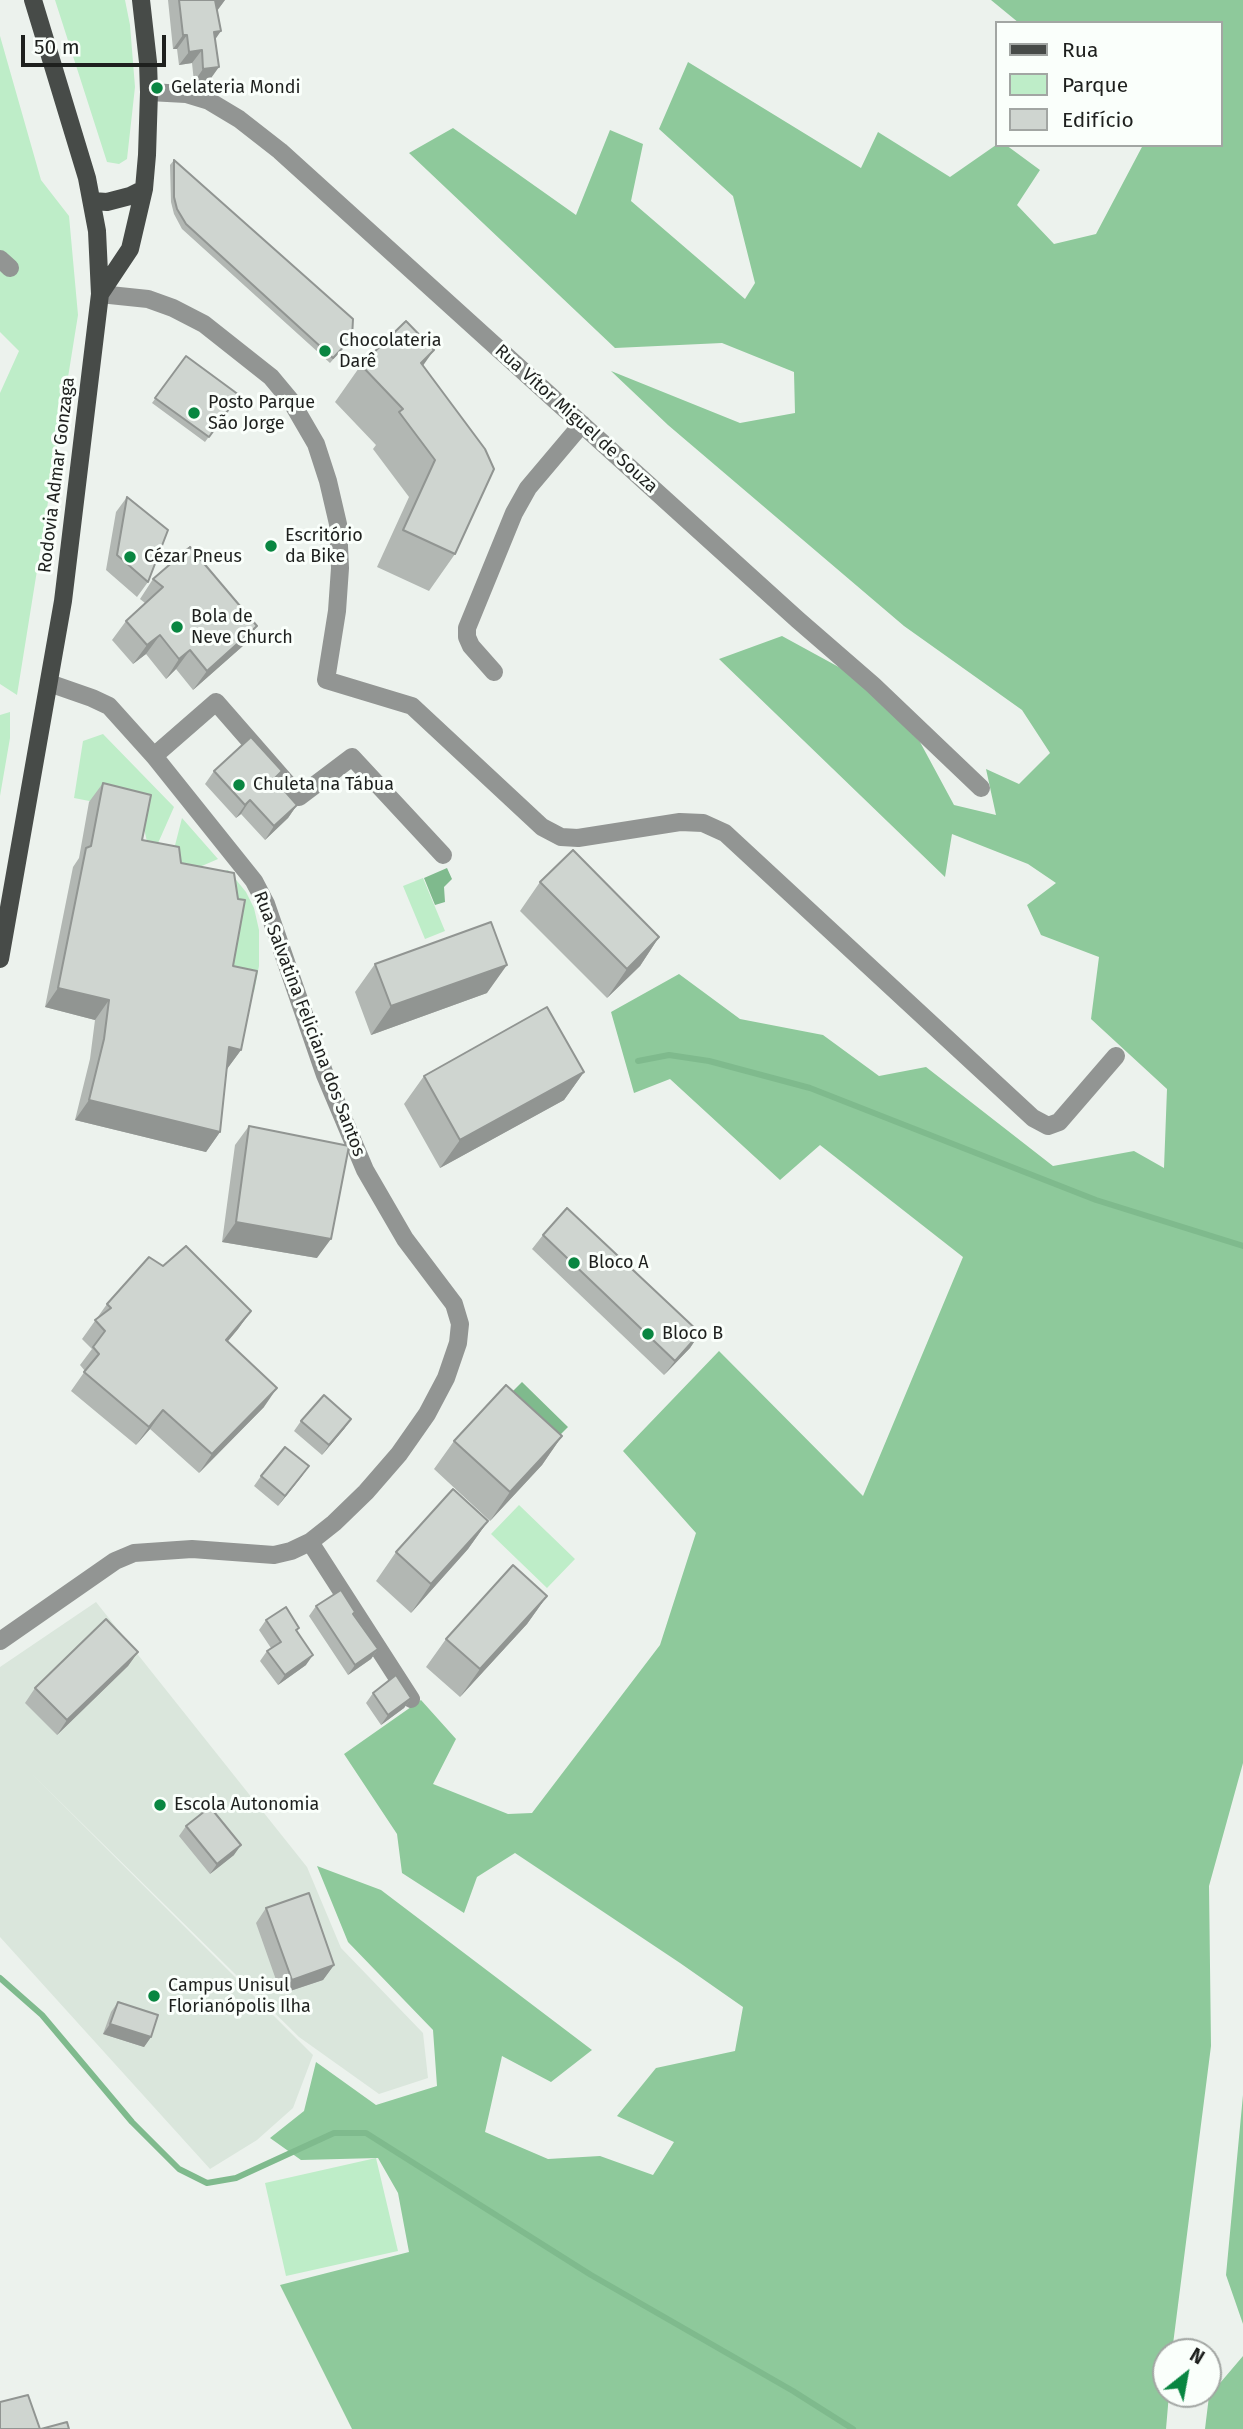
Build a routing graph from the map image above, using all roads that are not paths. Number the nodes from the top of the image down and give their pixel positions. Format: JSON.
{"nodes":[{"id":1,"x":33,"y":0,"type":"edge"},
{"id":2,"x":141,"y":0,"type":"edge"},
{"id":3,"x":149,"y":92,"type":"junction"},
{"id":4,"x":87,"y":178,"type":"junction"},
{"id":5,"x":137,"y":192,"type":"junction"},
{"id":6,"x":92,"y":201,"type":"junction"},
{"id":7,"x":100,"y":294,"type":"junction"},
{"id":8,"x":582,"y":424,"type":"junction"},
{"id":9,"x":494,"y":672,"type":"dead end"},
{"id":10,"x":49,"y":683,"type":"junction"},
{"id":11,"x":154,"y":756,"type":"junction"},
{"id":12,"x":981,"y":788,"type":"dead end"},
{"id":13,"x":443,"y":855,"type":"dead end"},
{"id":14,"x":0,"y":959,"type":"edge"},
{"id":15,"x":1116,"y":1055,"type":"dead end"},
{"id":16,"x":310,"y":1542,"type":"junction"},
{"id":17,"x":0,"y":1641,"type":"edge"},
{"id":18,"x":411,"y":1699,"type":"edge"}],
"edges":[{"from":1,"to":4,"type":"main road","name":"Rodovia Admar Gonzaga"},
{"from":2,"to":3,"type":"main road"},
{"from":3,"to":5,"type":"main road"},
{"from":3,"to":8,"type":"street","name":"Rua Vítor Miguel de Souza"},
{"from":4,"to":5,"type":"main road"},
{"from":4,"to":6,"type":"main road","name":"Rodovia Admar Gonzaga"},
{"from":5,"to":6,"type":"main road"},
{"from":5,"to":7,"type":"main road"},
{"from":6,"to":7,"type":"main road","name":"Rodovia Admar Gonzaga"},
{"from":7,"to":10,"type":"main road","name":"Rodovia Admar Gonzaga"},
{"from":7,"to":15,"type":"street"},
{"from":8,"to":9,"type":"street"},
{"from":8,"to":12,"type":"street","name":"Rua Vítor Miguel de Souza"},
{"from":10,"to":11,"type":"street","name":"Rua Salvatina Feliciana dos Santos"},
{"from":10,"to":14,"type":"main road","name":"Rodovia Admar Gonzaga"},
{"from":11,"to":13,"type":"street"},
{"from":11,"to":16,"type":"street","name":"Rua Salvatina Feliciana dos Santos"},
{"from":16,"to":17,"type":"street","name":"Rua Salvatina Feliciana dos Santos"},
{"from":16,"to":18,"type":"street"}]}
